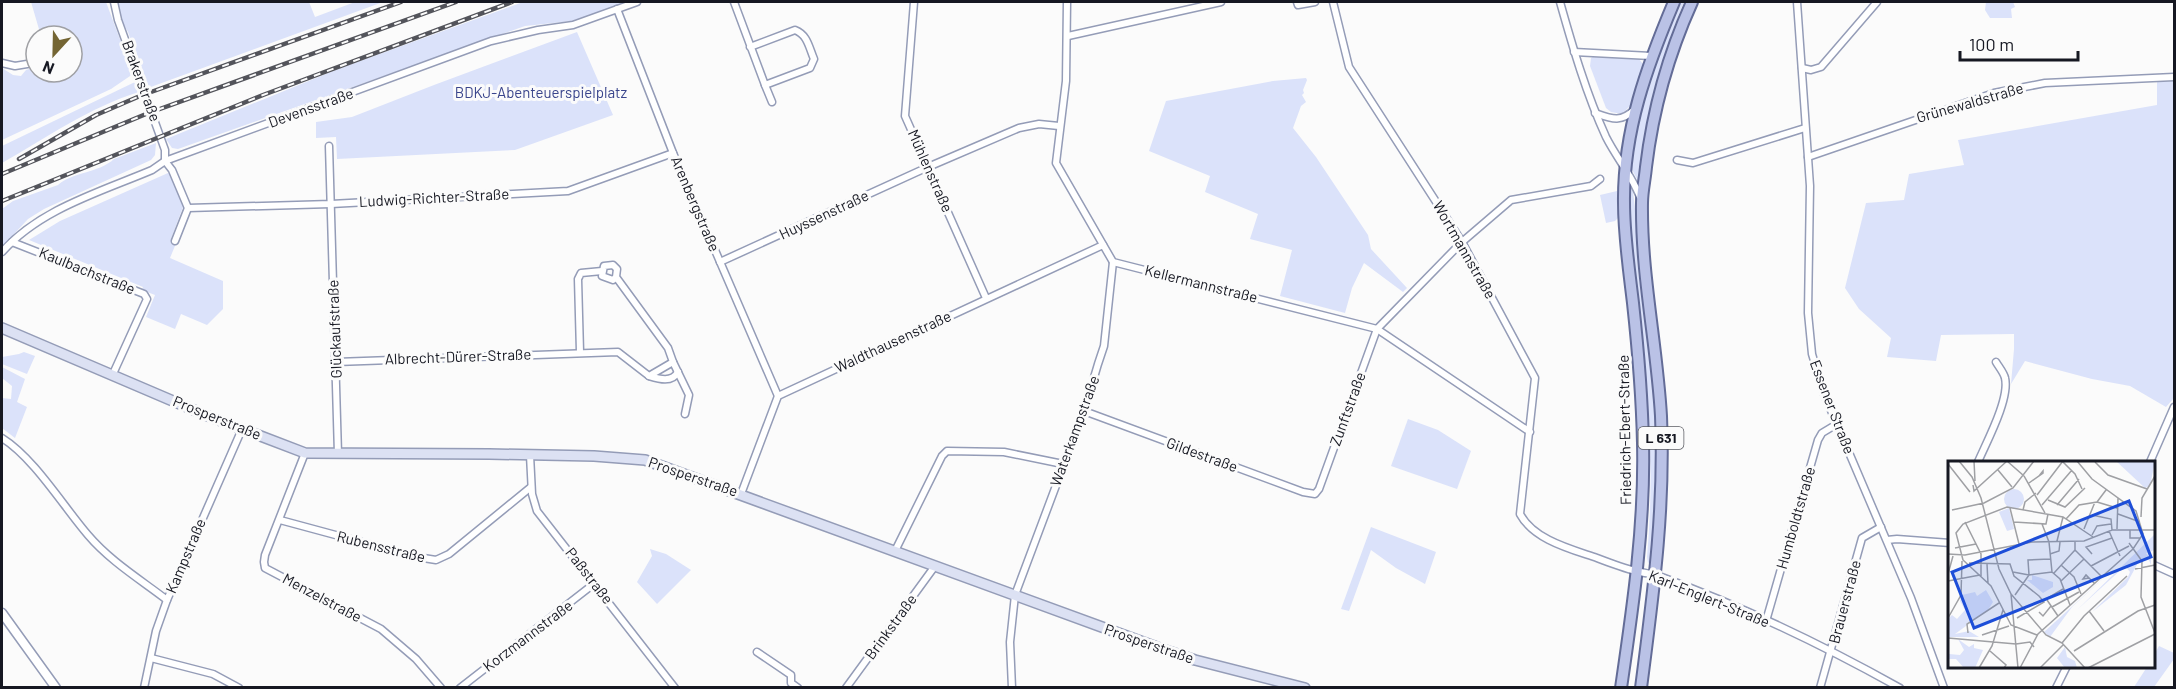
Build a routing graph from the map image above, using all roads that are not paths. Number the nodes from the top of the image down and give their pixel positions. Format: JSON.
{"nodes":[{"id":1,"x":114,"y":2,"type":"edge"},
{"id":2,"x":637,"y":2,"type":"edge"},
{"id":3,"x":734,"y":2,"type":"edge"},
{"id":4,"x":914,"y":2,"type":"edge"},
{"id":5,"x":1067,"y":2,"type":"edge"},
{"id":6,"x":1221,"y":2,"type":"edge"},
{"id":7,"x":1297,"y":2,"type":"edge"},
{"id":8,"x":1315,"y":2,"type":"edge"},
{"id":9,"x":1334,"y":2,"type":"edge"},
{"id":10,"x":1560,"y":2,"type":"edge"},
{"id":11,"x":1674,"y":2,"type":"edge"},
{"id":12,"x":1692,"y":2,"type":"edge"},
{"id":13,"x":1797,"y":2,"type":"edge"},
{"id":14,"x":1877,"y":2,"type":"edge"},
{"id":15,"x":617,"y":9,"type":"junction"},
{"id":16,"x":1068,"y":36,"type":"junction"},
{"id":17,"x":750,"y":47,"type":"junction"},
{"id":18,"x":1574,"y":52,"type":"junction"},
{"id":19,"x":1651,"y":56,"type":"junction"},
{"id":20,"x":2,"y":63,"type":"edge"},
{"id":21,"x":24,"y":64,"type":"edge"},
{"id":22,"x":1802,"y":68,"type":"junction"},
{"id":23,"x":2175,"y":77,"type":"edge"},
{"id":24,"x":765,"y":85,"type":"junction"},
{"id":25,"x":772,"y":102,"type":"dead end"},
{"id":26,"x":1635,"y":108,"type":"junction"},
{"id":27,"x":1595,"y":113,"type":"junction"},
{"id":28,"x":1059,"y":126,"type":"junction"},
{"id":29,"x":1805,"y":128,"type":"junction"},
{"id":30,"x":329,"y":146,"type":"dead end"},
{"id":31,"x":674,"y":153,"type":"junction"},
{"id":32,"x":1808,"y":157,"type":"junction"},
{"id":33,"x":1677,"y":160,"type":"dead end"},
{"id":34,"x":165,"y":161,"type":"junction"},
{"id":35,"x":928,"y":167,"type":"junction"},
{"id":36,"x":1625,"y":172,"type":"junction"},
{"id":37,"x":1600,"y":179,"type":"dead end"},
{"id":38,"x":1641,"y":202,"type":"junction"},
{"id":39,"x":331,"y":204,"type":"junction"},
{"id":40,"x":188,"y":208,"type":"junction"},
{"id":41,"x":175,"y":240,"type":"dead end"},
{"id":42,"x":12,"y":242,"type":"junction"},
{"id":43,"x":1462,"y":242,"type":"junction"},
{"id":44,"x":1103,"y":245,"type":"junction"},
{"id":45,"x":2,"y":252,"type":"edge"},
{"id":46,"x":720,"y":262,"type":"junction"},
{"id":47,"x":1113,"y":262,"type":"junction"},
{"id":48,"x":602,"y":271,"type":"junction"},
{"id":49,"x":616,"y":277,"type":"junction"},
{"id":50,"x":986,"y":298,"type":"junction"},
{"id":51,"x":2,"y":328,"type":"edge"},
{"id":52,"x":1377,"y":329,"type":"junction"},
{"id":53,"x":580,"y":352,"type":"junction"},
{"id":54,"x":336,"y":362,"type":"junction"},
{"id":55,"x":673,"y":362,"type":"junction"},
{"id":56,"x":1996,"y":362,"type":"dead end"},
{"id":57,"x":678,"y":372,"type":"junction"},
{"id":58,"x":112,"y":376,"type":"junction"},
{"id":59,"x":649,"y":376,"type":"junction"},
{"id":60,"x":778,"y":396,"type":"junction"},
{"id":61,"x":2175,"y":407,"type":"edge"},
{"id":62,"x":1084,"y":411,"type":"junction"},
{"id":63,"x":685,"y":414,"type":"dead end"},
{"id":64,"x":1837,"y":424,"type":"junction"},
{"id":65,"x":242,"y":429,"type":"junction"},
{"id":66,"x":1530,"y":432,"type":"junction"},
{"id":67,"x":2,"y":438,"type":"edge"},
{"id":68,"x":305,"y":453,"type":"junction"},
{"id":69,"x":338,"y":454,"type":"junction"},
{"id":70,"x":530,"y":455,"type":"junction"},
{"id":71,"x":1978,"y":461,"type":"edge"},
{"id":72,"x":2150,"y":461,"type":"edge"},
{"id":73,"x":1063,"y":464,"type":"junction"},
{"id":74,"x":531,"y":487,"type":"junction"},
{"id":75,"x":1319,"y":489,"type":"joint"},
{"id":76,"x":741,"y":494,"type":"junction"},
{"id":77,"x":1520,"y":514,"type":"joint"},
{"id":78,"x":280,"y":519,"type":"junction"},
{"id":79,"x":1881,"y":526,"type":"junction"},
{"id":80,"x":1887,"y":540,"type":"junction"},
{"id":81,"x":1948,"y":543,"type":"edge"},
{"id":82,"x":896,"y":551,"type":"junction"},
{"id":83,"x":2155,"y":565,"type":"edge"},
{"id":84,"x":935,"y":566,"type":"junction"},
{"id":85,"x":1637,"y":572,"type":"junction"},
{"id":86,"x":2175,"y":574,"type":"edge"},
{"id":87,"x":1656,"y":575,"type":"junction"},
{"id":88,"x":595,"y":584,"type":"junction"},
{"id":89,"x":1015,"y":595,"type":"junction"},
{"id":90,"x":167,"y":600,"type":"junction"},
{"id":91,"x":2,"y":614,"type":"edge"},
{"id":92,"x":1766,"y":621,"type":"junction"},
{"id":93,"x":1832,"y":650,"type":"junction"},
{"id":94,"x":757,"y":652,"type":"dead end"},
{"id":95,"x":151,"y":658,"type":"junction"},
{"id":96,"x":2066,"y":668,"type":"edge"},
{"id":97,"x":56,"y":687,"type":"edge"},
{"id":98,"x":144,"y":687,"type":"edge"},
{"id":99,"x":239,"y":687,"type":"edge"},
{"id":100,"x":441,"y":687,"type":"edge"},
{"id":101,"x":460,"y":687,"type":"edge"},
{"id":102,"x":675,"y":687,"type":"edge"},
{"id":103,"x":798,"y":687,"type":"edge"},
{"id":104,"x":846,"y":687,"type":"edge"},
{"id":105,"x":1012,"y":687,"type":"edge"},
{"id":106,"x":1305,"y":687,"type":"edge"},
{"id":107,"x":1622,"y":687,"type":"edge"},
{"id":108,"x":1641,"y":687,"type":"edge"},
{"id":109,"x":1820,"y":687,"type":"edge"},
{"id":110,"x":1900,"y":687,"type":"edge"},
{"id":111,"x":1944,"y":687,"type":"edge"},
{"id":112,"x":2056,"y":687,"type":"edge"}],
"edges":[{"from":1,"to":34,"type":"street","name":"Brakerstraße"},
{"from":2,"to":15,"type":"street","name":"Devensstraße"},
{"from":3,"to":17,"type":"street"},
{"from":4,"to":35,"type":"street","name":"Mühlenstraße"},
{"from":5,"to":16,"type":"street"},
{"from":6,"to":16,"type":"street"},
{"from":7,"to":8,"type":"street"},
{"from":9,"to":43,"type":"street","name":"Wortmannstraße"},
{"from":10,"to":18,"type":"street","name":"Friedrich-Ebert-Straße"},
{"from":11,"to":19,"type":"main road","number":"L 631"},
{"from":12,"to":38,"type":"main road","name":"Friedrich-Ebert-Straße","number":"L 631"},
{"from":13,"to":22,"type":"street","name":"Essener Straße"},
{"from":14,"to":22,"type":"street"},
{"from":15,"to":31,"type":"street","name":"Arenbergstraße"},
{"from":15,"to":34,"type":"street","name":"Devensstraße"},
{"from":16,"to":28,"type":"street"},
{"from":17,"to":24,"type":"street"},
{"from":17,"to":24,"type":"street"},
{"from":18,"to":19,"type":"street"},
{"from":18,"to":27,"type":"street","name":"Friedrich-Ebert-Straße"},
{"from":19,"to":26,"type":"main road","number":"L 631"},
{"from":20,"to":21,"type":"street"},
{"from":22,"to":29,"type":"street","name":"Essener Straße"},
{"from":23,"to":32,"type":"street","name":"Grünewaldstraße"},
{"from":24,"to":25,"type":"street"},
{"from":26,"to":27,"type":"street"},
{"from":26,"to":36,"type":"main road","number":"L 631"},
{"from":27,"to":36,"type":"street","name":"Friedrich-Ebert-Straße"},
{"from":28,"to":35,"type":"street","name":"Huyssenstraße"},
{"from":28,"to":44,"type":"street"},
{"from":29,"to":32,"type":"street","name":"Essener Straße"},
{"from":29,"to":33,"type":"street"},
{"from":30,"to":39,"type":"street","name":"Glückaufstraße"},
{"from":31,"to":39,"type":"street","name":"Ludwig-Richter-Straße"},
{"from":31,"to":46,"type":"street","name":"Arenbergstraße"},
{"from":32,"to":64,"type":"street","name":"Essener Straße"},
{"from":34,"to":40,"type":"street"},
{"from":34,"to":42,"type":"street","name":"Devensstraße"},
{"from":35,"to":46,"type":"street","name":"Huyssenstraße"},
{"from":35,"to":50,"type":"street","name":"Mühlenstraße"},
{"from":36,"to":38,"type":"street","name":"Friedrich-Ebert-Straße"},
{"from":36,"to":85,"type":"main road","name":"Friedrich-Ebert-Straße","number":"L 631"},
{"from":37,"to":43,"type":"street"},
{"from":38,"to":87,"type":"main road","name":"Friedrich-Ebert-Straße","number":"L 631"},
{"from":39,"to":40,"type":"street","name":"Ludwig-Richter-Straße"},
{"from":39,"to":54,"type":"street","name":"Glückaufstraße"},
{"from":40,"to":41,"type":"street"},
{"from":42,"to":45,"type":"street","name":"Devensstraße"},
{"from":42,"to":58,"type":"street","name":"Kaulbachstraße"},
{"from":43,"to":52,"type":"street"},
{"from":43,"to":66,"type":"street","name":"Wortmannstraße"},
{"from":44,"to":47,"type":"street"},
{"from":44,"to":50,"type":"street","name":"Waldthausenstraße"},
{"from":46,"to":60,"type":"street","name":"Arenbergstraße"},
{"from":47,"to":52,"type":"street","name":"Kellermannstraße"},
{"from":47,"to":62,"type":"street","name":"Waterkampstraße"},
{"from":48,"to":49,"type":"street"},
{"from":48,"to":49,"type":"street"},
{"from":48,"to":53,"type":"street"},
{"from":49,"to":55,"type":"street"},
{"from":50,"to":60,"type":"street","name":"Waldthausenstraße"},
{"from":51,"to":58,"type":"main road","name":"Prosperstraße"},
{"from":52,"to":66,"type":"street","name":"Kellermannstraße"},
{"from":52,"to":75,"type":"street","name":"Zunftstraße"},
{"from":53,"to":54,"type":"street","name":"Albrecht-Dürer-Straße"},
{"from":53,"to":59,"type":"street","name":"Albrecht-Dürer-Straße"},
{"from":54,"to":69,"type":"street","name":"Glückaufstraße"},
{"from":55,"to":57,"type":"street"},
{"from":55,"to":59,"type":"street"},
{"from":56,"to":71,"type":"street"},
{"from":57,"to":59,"type":"street"},
{"from":57,"to":63,"type":"street"},
{"from":58,"to":65,"type":"main road","name":"Prosperstraße"},
{"from":60,"to":76,"type":"street"},
{"from":61,"to":72,"type":"street"},
{"from":62,"to":73,"type":"street","name":"Waterkampstraße"},
{"from":62,"to":75,"type":"street","name":"Gildestraße"},
{"from":64,"to":79,"type":"street","name":"Essener Straße"},
{"from":64,"to":92,"type":"street","name":"Humboldtstraße"},
{"from":65,"to":68,"type":"main road","name":"Prosperstraße"},
{"from":65,"to":90,"type":"street","name":"Kampstraße"},
{"from":66,"to":77,"type":"street","name":"Wortmannstraße"},
{"from":67,"to":90,"type":"street"},
{"from":68,"to":69,"type":"main road","name":"Prosperstraße"},
{"from":68,"to":78,"type":"street","name":"Menzelstraße"},
{"from":69,"to":70,"type":"main road","name":"Prosperstraße"},
{"from":70,"to":74,"type":"street","name":"Paßstraße"},
{"from":70,"to":76,"type":"main road","name":"Prosperstraße"},
{"from":73,"to":82,"type":"street"},
{"from":73,"to":89,"type":"street","name":"Waterkampstraße"},
{"from":74,"to":78,"type":"street","name":"Rubensstraße"},
{"from":74,"to":88,"type":"street","name":"Paßstraße"},
{"from":76,"to":82,"type":"main road","name":"Prosperstraße"},
{"from":77,"to":85,"type":"street","name":"Karl-Englert-Straße"},
{"from":78,"to":100,"type":"street","name":"Menzelstraße"},
{"from":79,"to":80,"type":"street","name":"Essener Straße"},
{"from":79,"to":93,"type":"street","name":"Brauerstraße"},
{"from":80,"to":81,"type":"street"},
{"from":80,"to":111,"type":"street","name":"Essener Straße"},
{"from":82,"to":84,"type":"main road","name":"Prosperstraße"},
{"from":83,"to":86,"type":"street"},
{"from":84,"to":89,"type":"main road","name":"Prosperstraße"},
{"from":84,"to":104,"type":"street","name":"Brinkstraße"},
{"from":85,"to":87,"type":"street","name":"Karl-Englert-Straße"},
{"from":85,"to":107,"type":"main road","name":"Friedrich-Ebert-Straße","number":"L 631"},
{"from":87,"to":92,"type":"street","name":"Karl-Englert-Straße"},
{"from":87,"to":108,"type":"main road","name":"Friedrich-Ebert-Straße","number":"L 631"},
{"from":88,"to":101,"type":"street","name":"Korzmannstraße"},
{"from":88,"to":102,"type":"street","name":"Paßstraße"},
{"from":89,"to":105,"type":"street","name":"Waterkampstraße"},
{"from":89,"to":106,"type":"main road","name":"Prosperstraße"},
{"from":90,"to":95,"type":"street","name":"Kampstraße"},
{"from":91,"to":97,"type":"street"},
{"from":92,"to":93,"type":"street","name":"Karl-Englert-Straße"},
{"from":93,"to":109,"type":"street","name":"Brauerstraße"},
{"from":93,"to":110,"type":"street","name":"Karl-Englert-Straße"},
{"from":94,"to":103,"type":"street"},
{"from":95,"to":98,"type":"street","name":"Kampstraße"},
{"from":95,"to":99,"type":"street"},
{"from":96,"to":112,"type":"street"}]}
